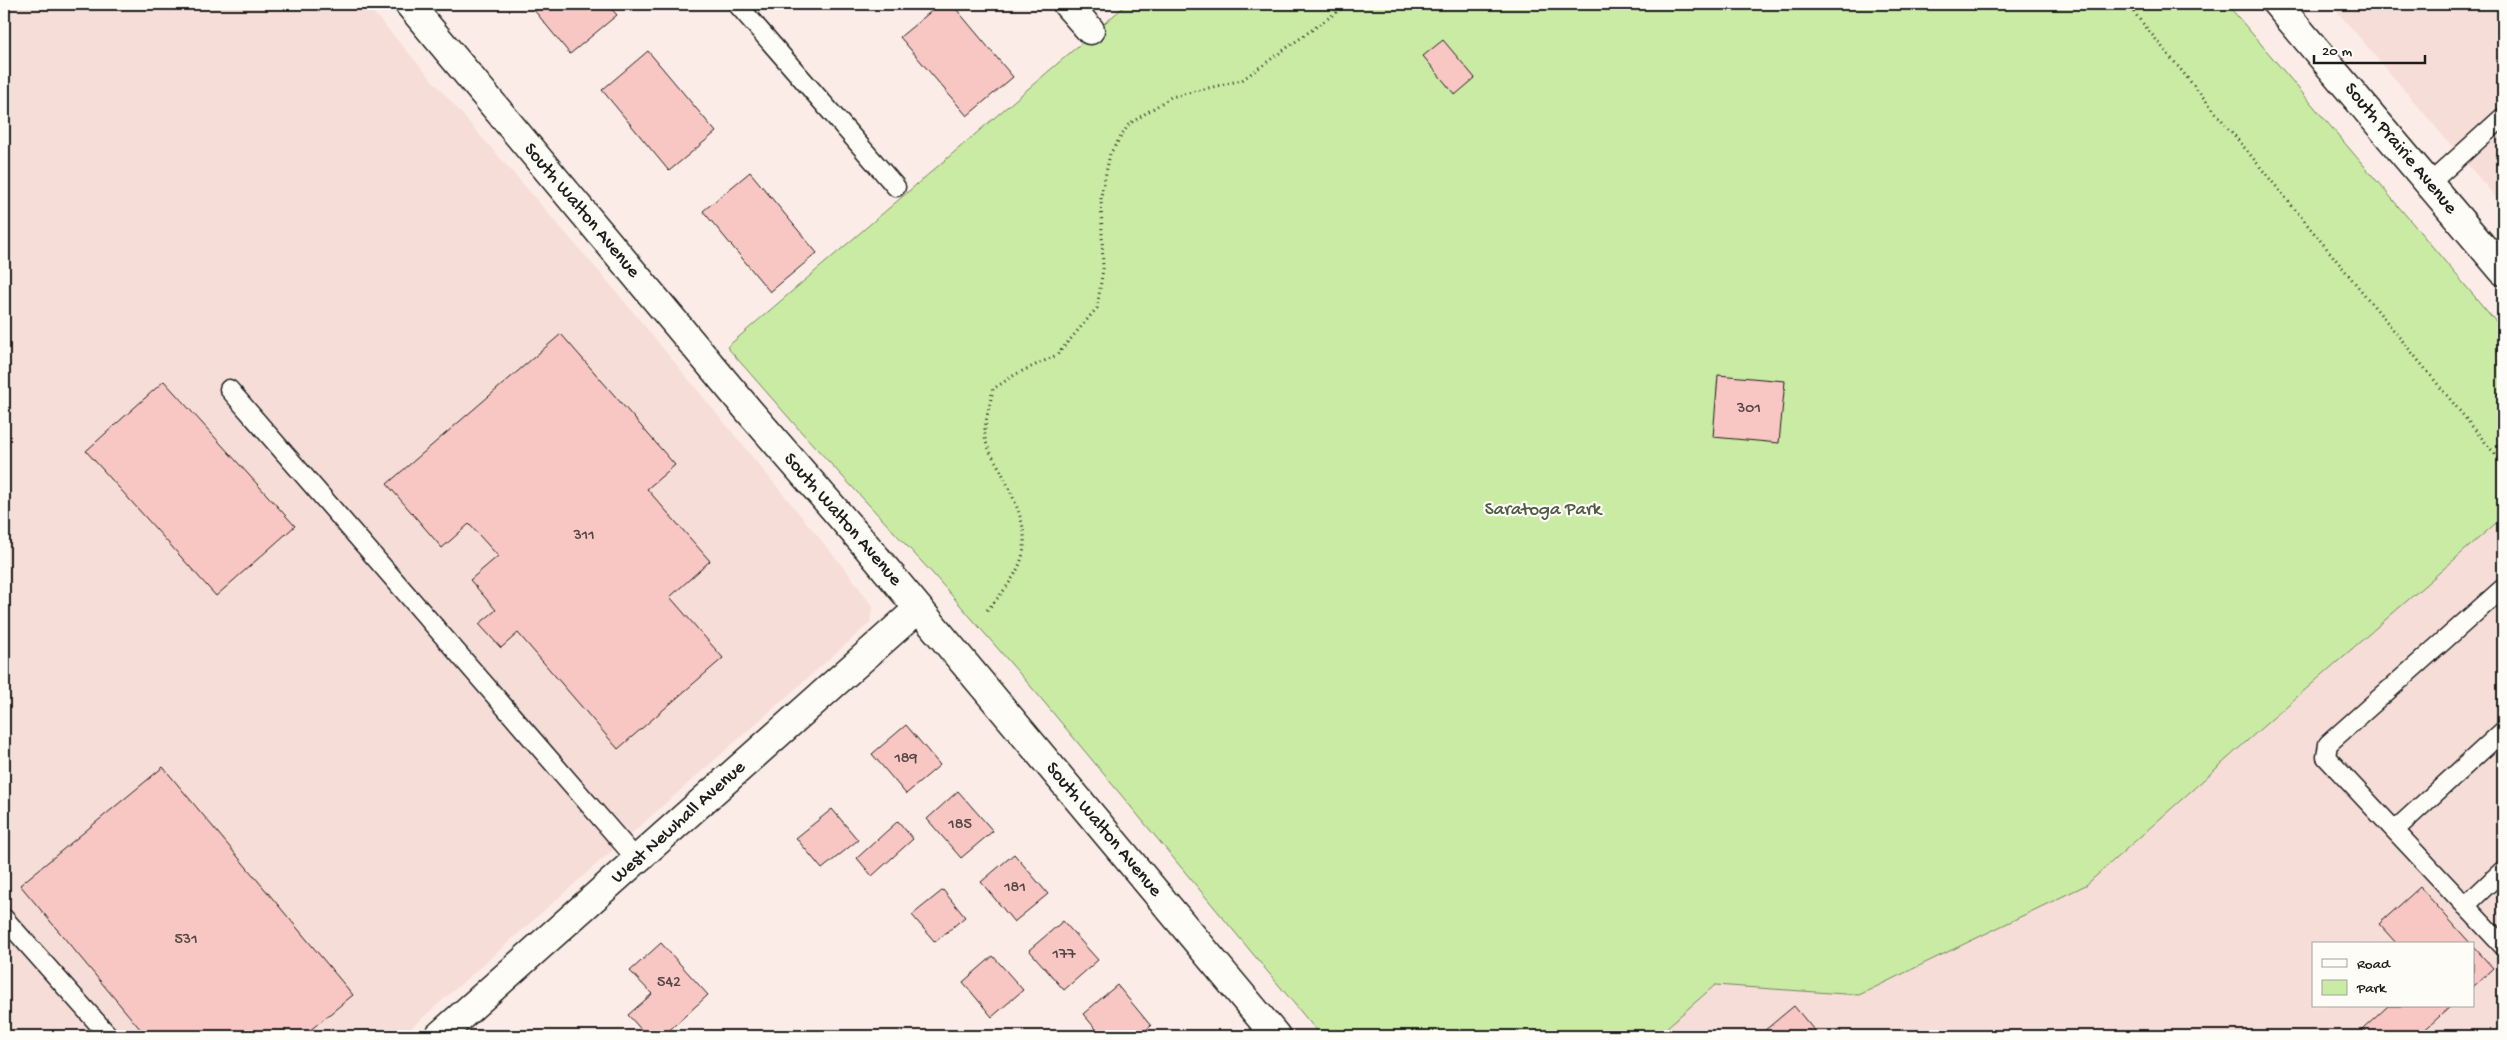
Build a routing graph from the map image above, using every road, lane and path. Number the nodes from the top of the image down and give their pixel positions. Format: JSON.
{"nodes":[{"id":1,"x":409,"y":4,"type":"edge"},
{"id":2,"x":737,"y":4,"type":"edge"},
{"id":3,"x":1067,"y":4,"type":"edge"},
{"id":4,"x":1348,"y":4,"type":"edge"},
{"id":5,"x":2127,"y":4,"type":"edge"},
{"id":6,"x":2277,"y":4,"type":"edge"},
{"id":7,"x":1090,"y":30,"type":"dead end"},
{"id":8,"x":2503,"y":117,"type":"edge"},
{"id":9,"x":2429,"y":184,"type":"junction"},
{"id":10,"x":896,"y":188,"type":"dead end"},
{"id":11,"x":2503,"y":271,"type":"edge"},
{"id":12,"x":229,"y":389,"type":"dead end"},
{"id":13,"x":2503,"y":464,"type":"edge"},
{"id":14,"x":2503,"y":588,"type":"edge"},
{"id":15,"x":918,"y":609,"type":"junction"},
{"id":16,"x":987,"y":610,"type":"dead end"},
{"id":17,"x":2503,"y":731,"type":"edge"},
{"id":18,"x":2395,"y":830,"type":"junction"},
{"id":19,"x":637,"y":860,"type":"junction"},
{"id":20,"x":2503,"y":870,"type":"edge"},
{"id":21,"x":2465,"y":906,"type":"junction"},
{"id":22,"x":4,"y":918,"type":"edge"},
{"id":23,"x":2503,"y":946,"type":"edge"},
{"id":24,"x":109,"y":1036,"type":"edge"},
{"id":25,"x":439,"y":1036,"type":"edge"},
{"id":26,"x":1276,"y":1036,"type":"edge"}],
"edges":[{"from":1,"to":15,"type":"street","name":"South Walton Avenue"},
{"from":2,"to":10,"type":"lane"},
{"from":3,"to":7,"type":"street"},
{"from":4,"to":16,"type":"path"},
{"from":5,"to":13,"type":"path"},
{"from":6,"to":9,"type":"street","name":"South Prairie Avenue"},
{"from":8,"to":9,"type":"lane"},
{"from":9,"to":11,"type":"street","name":"South Prairie Avenue"},
{"from":12,"to":19,"type":"lane"},
{"from":14,"to":18,"type":"lane"},
{"from":15,"to":19,"type":"street","name":"West Newhall Avenue"},
{"from":15,"to":26,"type":"street","name":"South Walton Avenue"},
{"from":17,"to":18,"type":"lane"},
{"from":18,"to":21,"type":"lane"},
{"from":19,"to":25,"type":"street","name":"West Newhall Avenue"},
{"from":20,"to":21,"type":"lane"},
{"from":21,"to":23,"type":"lane"},
{"from":22,"to":24,"type":"lane"}]}
